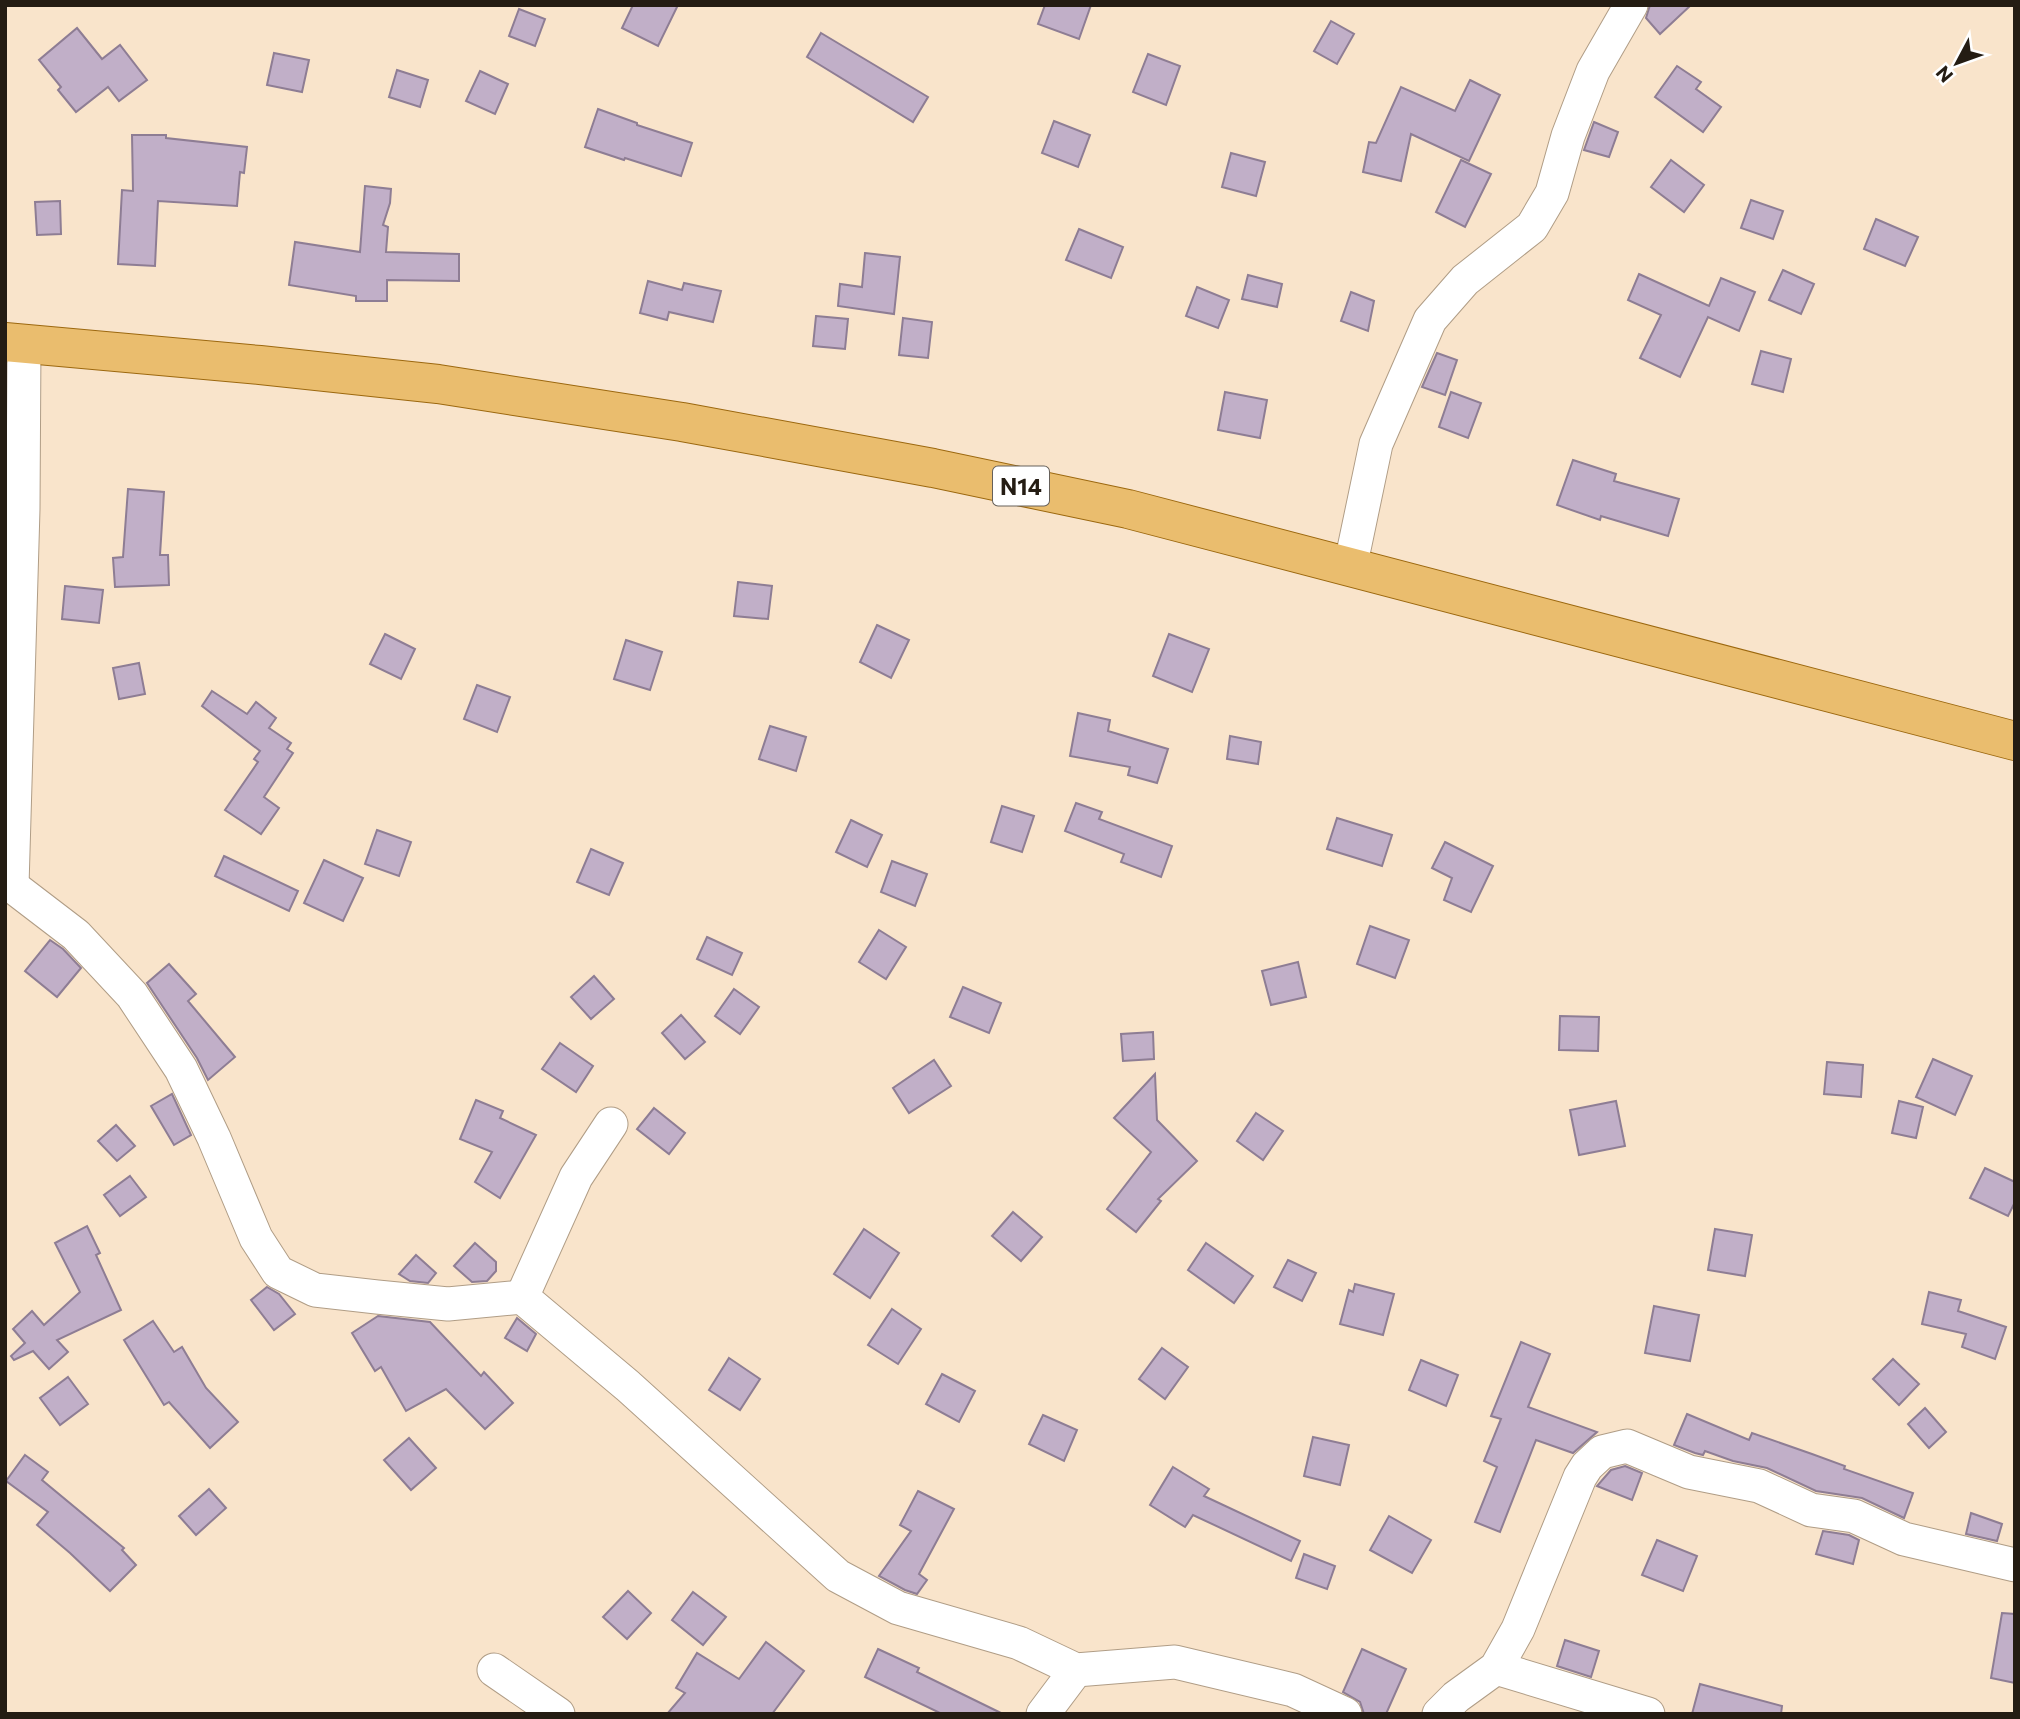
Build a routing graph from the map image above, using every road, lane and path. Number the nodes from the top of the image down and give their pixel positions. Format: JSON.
{"nodes":[{"id":1,"x":1631,"y":5,"type":"edge"},
{"id":2,"x":15,"y":343,"type":"edge"},
{"id":3,"x":1350,"y":568,"type":"junction"},
{"id":4,"x":2015,"y":741,"type":"edge"},
{"id":5,"x":9,"y":885,"type":"edge"},
{"id":6,"x":611,"y":1124,"type":"dead end"},
{"id":7,"x":522,"y":1297,"type":"junction"},
{"id":8,"x":2015,"y":1565,"type":"edge"},
{"id":9,"x":1496,"y":1668,"type":"junction"},
{"id":10,"x":1076,"y":1670,"type":"junction"},
{"id":11,"x":494,"y":1671,"type":"dead end"},
{"id":12,"x":558,"y":1714,"type":"edge"},
{"id":13,"x":1043,"y":1714,"type":"edge"},
{"id":14,"x":1345,"y":1714,"type":"edge"},
{"id":15,"x":1439,"y":1714,"type":"edge"},
{"id":16,"x":1648,"y":1714,"type":"edge"}],
"edges":[{"from":1,"to":3,"type":"street"},
{"from":2,"to":3,"type":"main road","number":"N14"},
{"from":2,"to":5,"type":"street"},
{"from":3,"to":4,"type":"main road","number":"N14"},
{"from":5,"to":7,"type":"street"},
{"from":6,"to":7,"type":"street"},
{"from":7,"to":10,"type":"street"},
{"from":8,"to":9,"type":"street"},
{"from":9,"to":15,"type":"street"},
{"from":9,"to":16,"type":"street"},
{"from":10,"to":13,"type":"street"},
{"from":10,"to":14,"type":"street"},
{"from":11,"to":12,"type":"street"}]}
